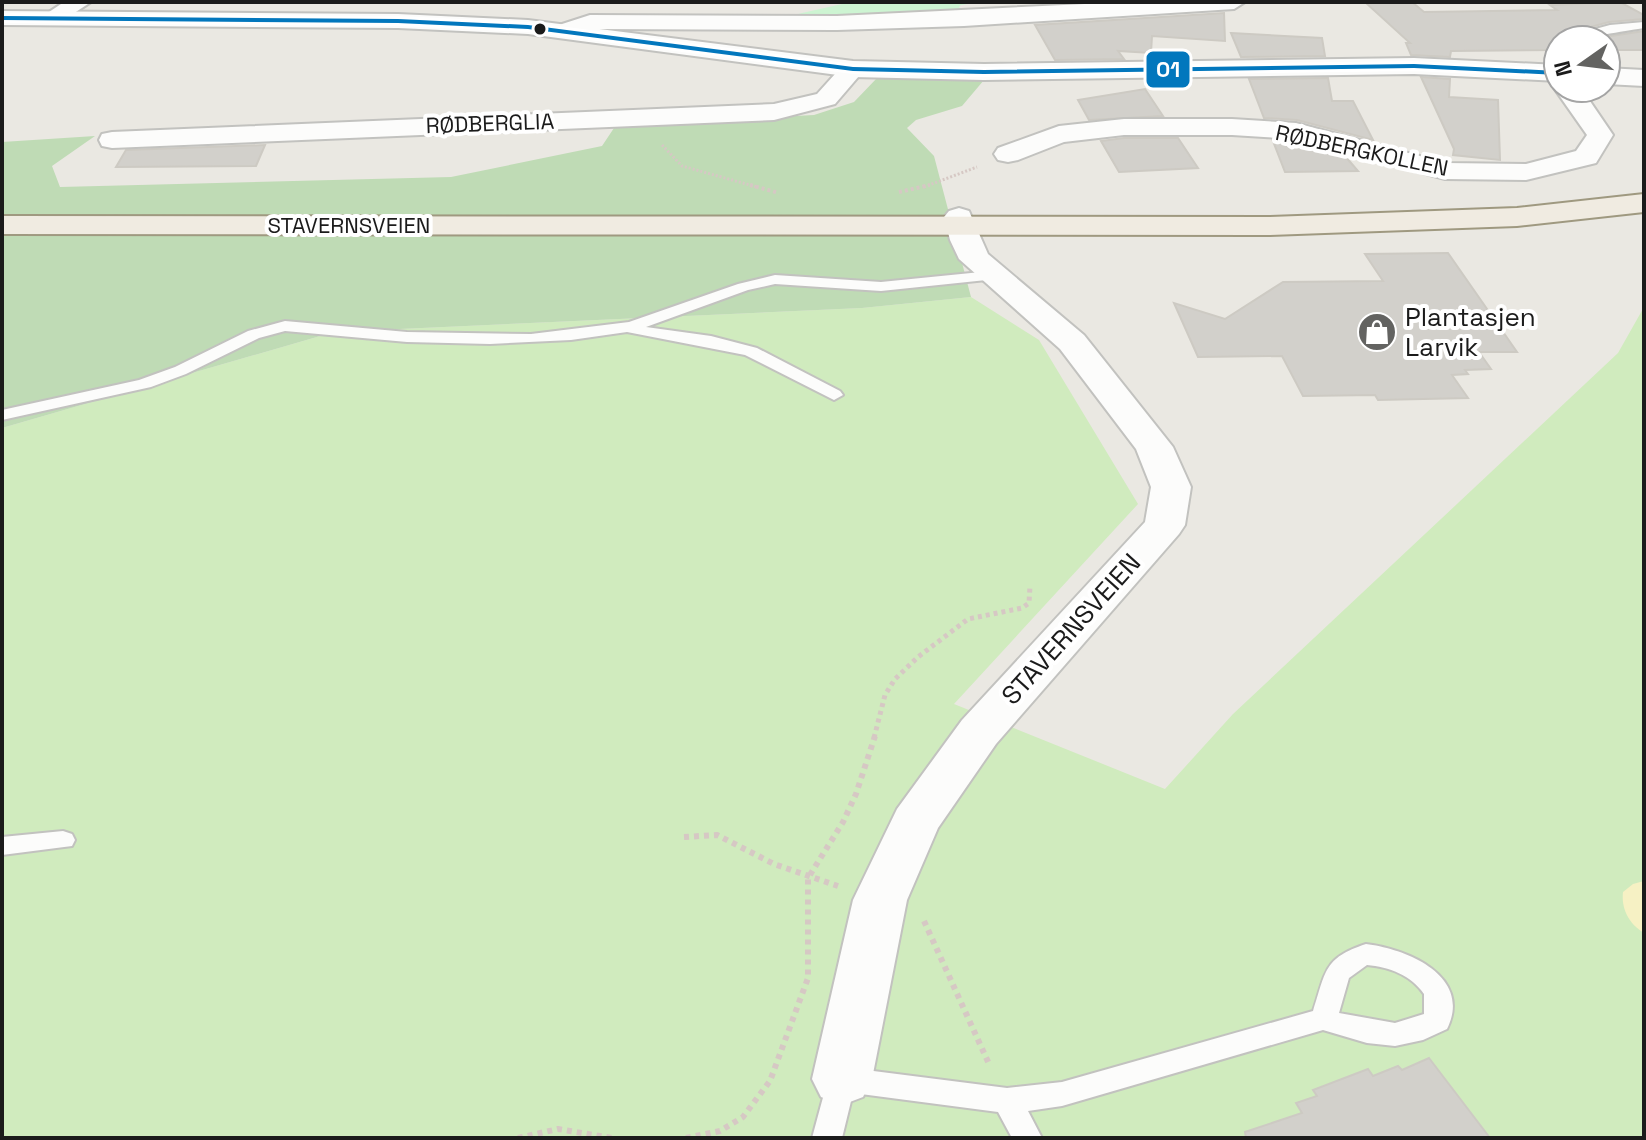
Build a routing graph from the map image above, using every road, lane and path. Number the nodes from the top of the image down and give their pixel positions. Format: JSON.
{"nodes":[{"id":1,"x":80,"y":2,"type":"edge"},
{"id":2,"x":828,"y":2,"type":"edge"},
{"id":3,"x":1234,"y":2,"type":"edge"},
{"id":4,"x":2,"y":18,"type":"edge"},
{"id":5,"x":51,"y":18,"type":"junction"},
{"id":6,"x":581,"y":18,"type":"edge"},
{"id":7,"x":752,"y":20,"type":"junction"},
{"id":8,"x":1644,"y":25,"type":"edge"},
{"id":9,"x":1622,"y":27,"type":"edge"},
{"id":10,"x":853,"y":69,"type":"junction"},
{"id":11,"x":1542,"y":77,"type":"edge"},
{"id":12,"x":1622,"y":77,"type":"edge"},
{"id":13,"x":1644,"y":78,"type":"edge"},
{"id":14,"x":1581,"y":104,"type":"edge"},
{"id":15,"x":112,"y":140,"type":"dead end"},
{"id":16,"x":1008,"y":154,"type":"joint"},
{"id":17,"x":894,"y":193,"type":"dead end"},
{"id":18,"x":1644,"y":203,"type":"edge"},
{"id":19,"x":960,"y":223,"type":"junction"},
{"id":20,"x":2,"y":225,"type":"edge"},
{"id":21,"x":991,"y":276,"type":"junction"},
{"id":22,"x":627,"y":327,"type":"junction"},
{"id":23,"x":834,"y":395,"type":"dead end"},
{"id":24,"x":2,"y":415,"type":"edge"},
{"id":25,"x":1030,"y":586,"type":"dead end"},
{"id":26,"x":684,"y":837,"type":"dead end"},
{"id":27,"x":63,"y":840,"type":"dead end"},
{"id":28,"x":2,"y":846,"type":"edge"},
{"id":29,"x":808,"y":878,"type":"junction"},
{"id":30,"x":843,"y":888,"type":"dead end"},
{"id":31,"x":916,"y":915,"type":"dead end"},
{"id":32,"x":1323,"y":1019,"type":"dead end"},
{"id":33,"x":842,"y":1079,"type":"junction"},
{"id":34,"x":1007,"y":1101,"type":"junction"},
{"id":35,"x":518,"y":1138,"type":"edge"},
{"id":36,"x":612,"y":1138,"type":"edge"},
{"id":37,"x":686,"y":1138,"type":"edge"},
{"id":38,"x":827,"y":1138,"type":"edge"},
{"id":39,"x":1027,"y":1138,"type":"edge"}],
"edges":[{"from":1,"to":5,"type":"street"},
{"from":2,"to":7,"type":"street"},
{"from":3,"to":7,"type":"street"},
{"from":4,"to":5,"type":"street"},
{"from":5,"to":6,"type":"street"},
{"from":6,"to":7,"type":"street"},
{"from":6,"to":10,"type":"street"},
{"from":8,"to":9,"type":"lane"},
{"from":10,"to":11,"type":"street"},
{"from":10,"to":15,"type":"street","name":"RØDBERGLIA"},
{"from":12,"to":13,"type":"street"},
{"from":14,"to":16,"type":"street","name":"RØDBERGKOLLEN"},
{"from":16,"to":17,"type":"path"},
{"from":18,"to":19,"type":"main road","name":"STAVERNSVEIEN"},
{"from":19,"to":20,"type":"main road","name":"STAVERNSVEIEN"},
{"from":19,"to":21,"type":"street","name":"STAVERNSVEIEN"},
{"from":21,"to":22,"type":"lane"},
{"from":21,"to":33,"type":"street","name":"STAVERNSVEIEN"},
{"from":22,"to":23,"type":"lane"},
{"from":22,"to":24,"type":"lane"},
{"from":25,"to":29,"type":"path"},
{"from":26,"to":29,"type":"path"},
{"from":27,"to":28,"type":"lane"},
{"from":29,"to":30,"type":"path"},
{"from":29,"to":37,"type":"path"},
{"from":31,"to":34,"type":"path"},
{"from":32,"to":34,"type":"lane"},
{"from":33,"to":34,"type":"lane"},
{"from":33,"to":38,"type":"lane"},
{"from":34,"to":39,"type":"lane"},
{"from":35,"to":36,"type":"path"}]}
